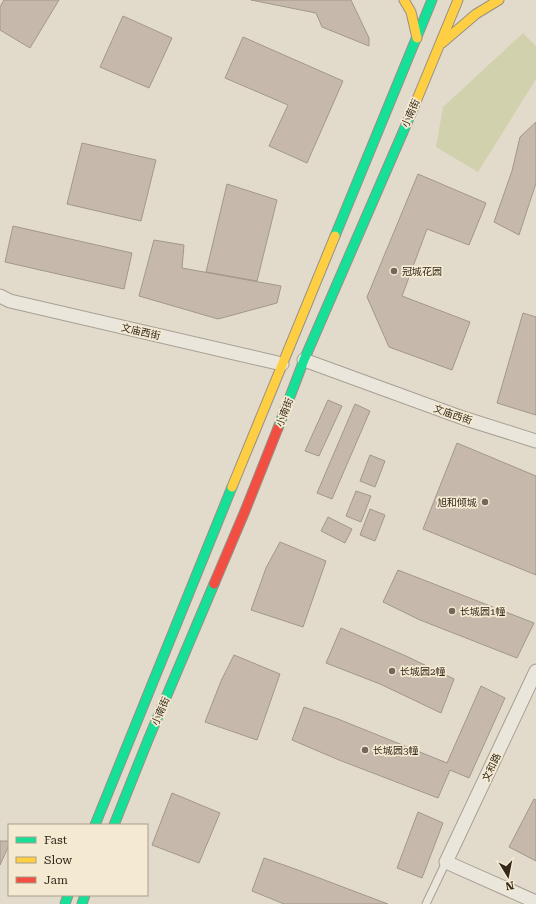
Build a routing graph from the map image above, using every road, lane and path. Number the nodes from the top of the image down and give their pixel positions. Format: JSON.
{"nodes":[{"id":1,"x":404,"y":0,"type":"edge"},
{"id":2,"x":432,"y":0,"type":"edge"},
{"id":3,"x":458,"y":0,"type":"edge"},
{"id":4,"x":499,"y":0,"type":"edge"},
{"id":5,"x":417,"y":38,"type":"junction"},
{"id":6,"x":440,"y":45,"type":"junction"},
{"id":7,"x":0,"y":296,"type":"edge"},
{"id":8,"x":304,"y":360,"type":"junction"},
{"id":9,"x":282,"y":364,"type":"junction"},
{"id":10,"x":536,"y":441,"type":"edge"},
{"id":11,"x":536,"y":671,"type":"edge"},
{"id":12,"x":95,"y":824,"type":"edge"},
{"id":13,"x":114,"y":824,"type":"edge"},
{"id":14,"x":446,"y":862,"type":"junction"},
{"id":15,"x":536,"y":902,"type":"edge"},
{"id":16,"x":426,"y":904,"type":"edge"}],
"edges":[{"from":1,"to":5,"type":"main road"},
{"from":2,"to":5,"type":"main road","name":"小南街"},
{"from":3,"to":6,"type":"main road","name":"小南街"},
{"from":4,"to":6,"type":"main road"},
{"from":5,"to":9,"type":"main road","name":"小南街"},
{"from":6,"to":8,"type":"main road","name":"小南街"},
{"from":7,"to":9,"type":"street","name":"文庙西街"},
{"from":8,"to":10,"type":"street","name":"文庙西街"},
{"from":8,"to":13,"type":"main road","name":"小南街"},
{"from":9,"to":12,"type":"main road","name":"小南街"},
{"from":11,"to":14,"type":"street","name":"文和路"},
{"from":14,"to":15,"type":"street"},
{"from":14,"to":16,"type":"lane"}]}
